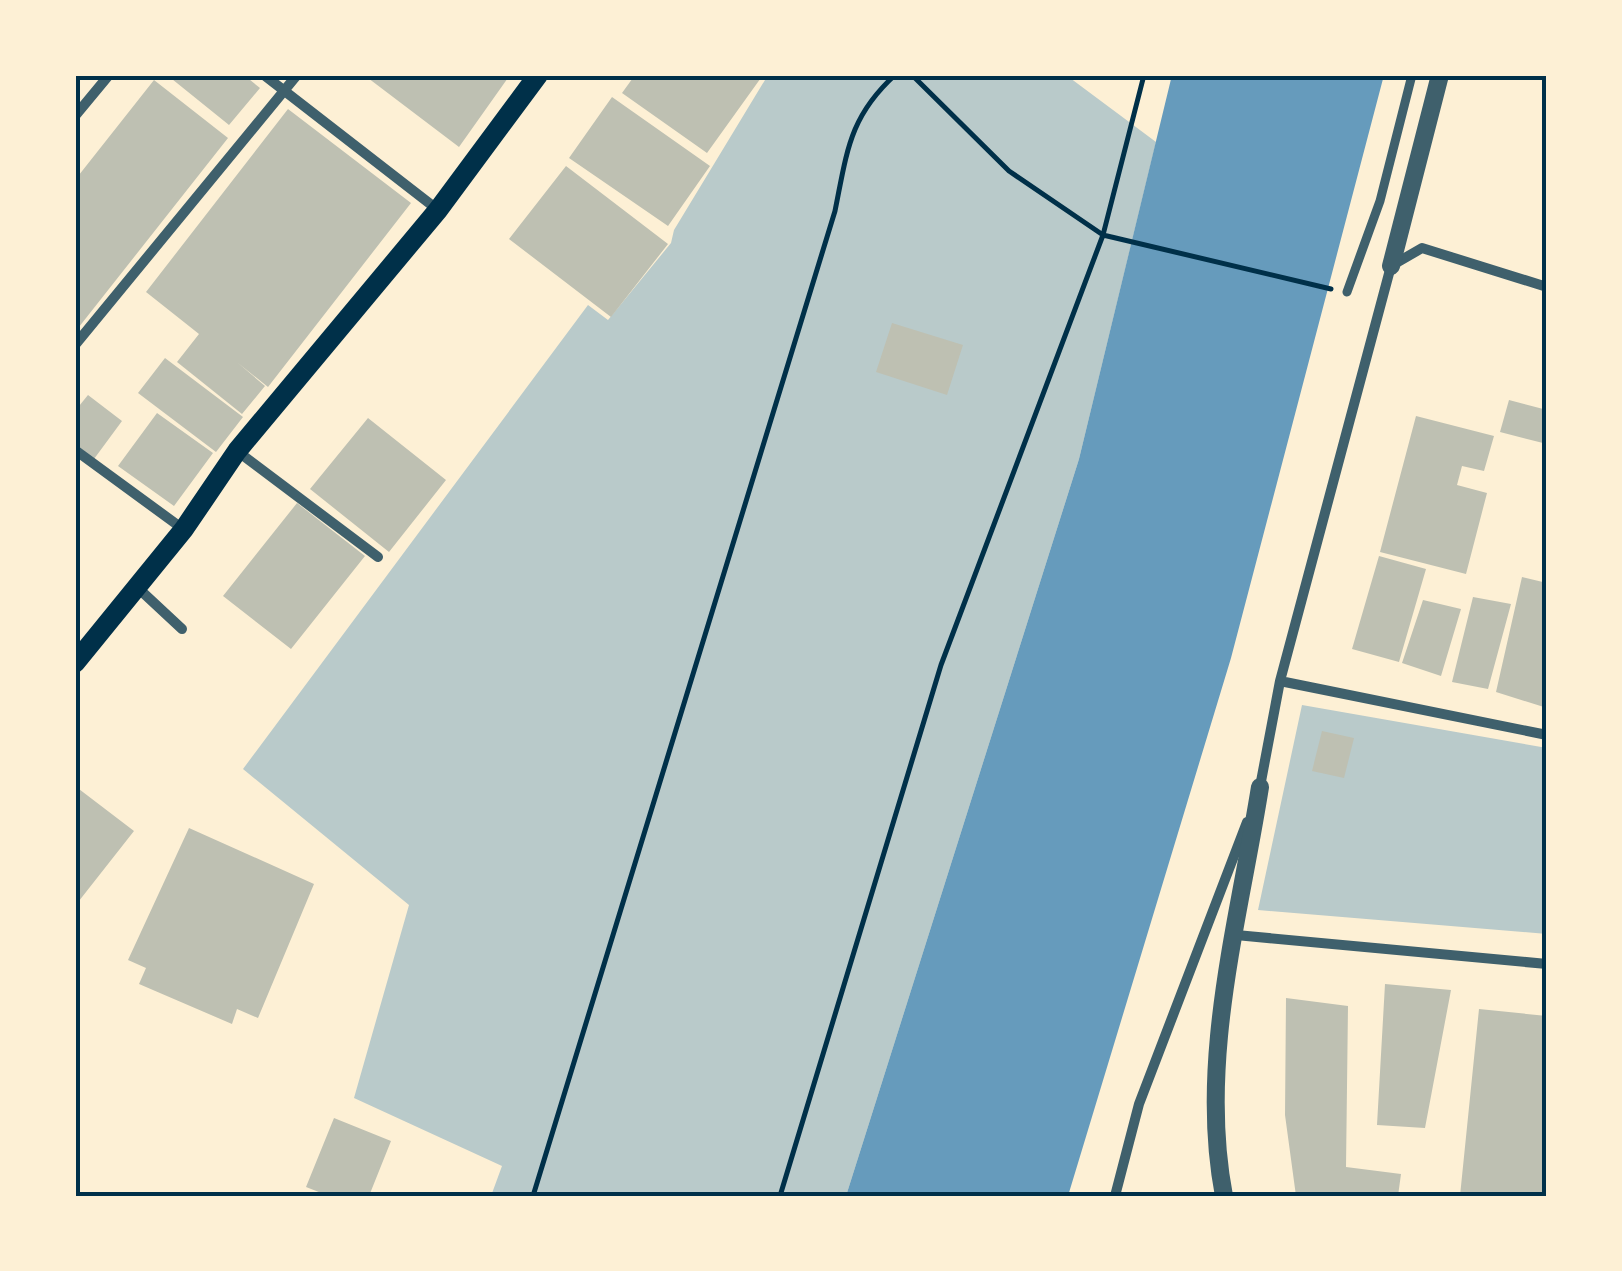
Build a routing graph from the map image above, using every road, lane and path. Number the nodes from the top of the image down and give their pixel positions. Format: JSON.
{"nodes":[{"id":1,"x":109,"y":75,"type":"edge"},
{"id":2,"x":264,"y":75,"type":"edge"},
{"id":3,"x":296,"y":75,"type":"edge"},
{"id":4,"x":538,"y":75,"type":"edge"},
{"id":5,"x":895,"y":75,"type":"edge"},
{"id":6,"x":912,"y":75,"type":"edge"},
{"id":7,"x":1144,"y":75,"type":"edge"},
{"id":8,"x":1412,"y":75,"type":"edge"},
{"id":9,"x":1440,"y":75,"type":"edge"},
{"id":10,"x":283,"y":91,"type":"junction"},
{"id":11,"x":75,"y":116,"type":"edge"},
{"id":12,"x":438,"y":210,"type":"junction"},
{"id":13,"x":1103,"y":235,"type":"junction"},
{"id":14,"x":1391,"y":266,"type":"junction"},
{"id":15,"x":1547,"y":287,"type":"edge"},
{"id":16,"x":1348,"y":292,"type":"joint"},
{"id":17,"x":75,"y":345,"type":"edge"},
{"id":18,"x":75,"y":450,"type":"edge"},
{"id":19,"x":237,"y":451,"type":"junction"},
{"id":20,"x":184,"y":529,"type":"junction"},
{"id":21,"x":378,"y":557,"type":"dead end"},
{"id":22,"x":138,"y":588,"type":"junction"},
{"id":23,"x":182,"y":629,"type":"dead end"},
{"id":24,"x":75,"y":663,"type":"edge"},
{"id":25,"x":1280,"y":681,"type":"junction"},
{"id":26,"x":1547,"y":736,"type":"edge"},
{"id":27,"x":1260,"y":787,"type":"junction"},
{"id":28,"x":1236,"y":935,"type":"junction"},
{"id":29,"x":1547,"y":964,"type":"edge"},
{"id":30,"x":533,"y":1196,"type":"edge"},
{"id":31,"x":780,"y":1196,"type":"edge"},
{"id":32,"x":1115,"y":1196,"type":"edge"},
{"id":33,"x":1224,"y":1196,"type":"edge"}],
"edges":[{"from":1,"to":11,"type":"street"},
{"from":2,"to":10,"type":"street"},
{"from":3,"to":10,"type":"street"},
{"from":4,"to":12,"type":"main road"},
{"from":5,"to":30,"type":"path"},
{"from":6,"to":13,"type":"path"},
{"from":7,"to":13,"type":"path"},
{"from":8,"to":16,"type":"street"},
{"from":9,"to":14,"type":"street"},
{"from":10,"to":12,"type":"street"},
{"from":10,"to":17,"type":"street"},
{"from":12,"to":19,"type":"main road"},
{"from":13,"to":16,"type":"path"},
{"from":13,"to":31,"type":"path"},
{"from":14,"to":15,"type":"street"},
{"from":14,"to":25,"type":"street"},
{"from":18,"to":20,"type":"street"},
{"from":19,"to":20,"type":"main road"},
{"from":19,"to":21,"type":"street"},
{"from":20,"to":22,"type":"main road"},
{"from":22,"to":23,"type":"street"},
{"from":22,"to":24,"type":"main road"},
{"from":25,"to":26,"type":"street"},
{"from":25,"to":27,"type":"street"},
{"from":27,"to":28,"type":"street"},
{"from":27,"to":32,"type":"street"},
{"from":28,"to":29,"type":"street"},
{"from":28,"to":33,"type":"street"}]}
